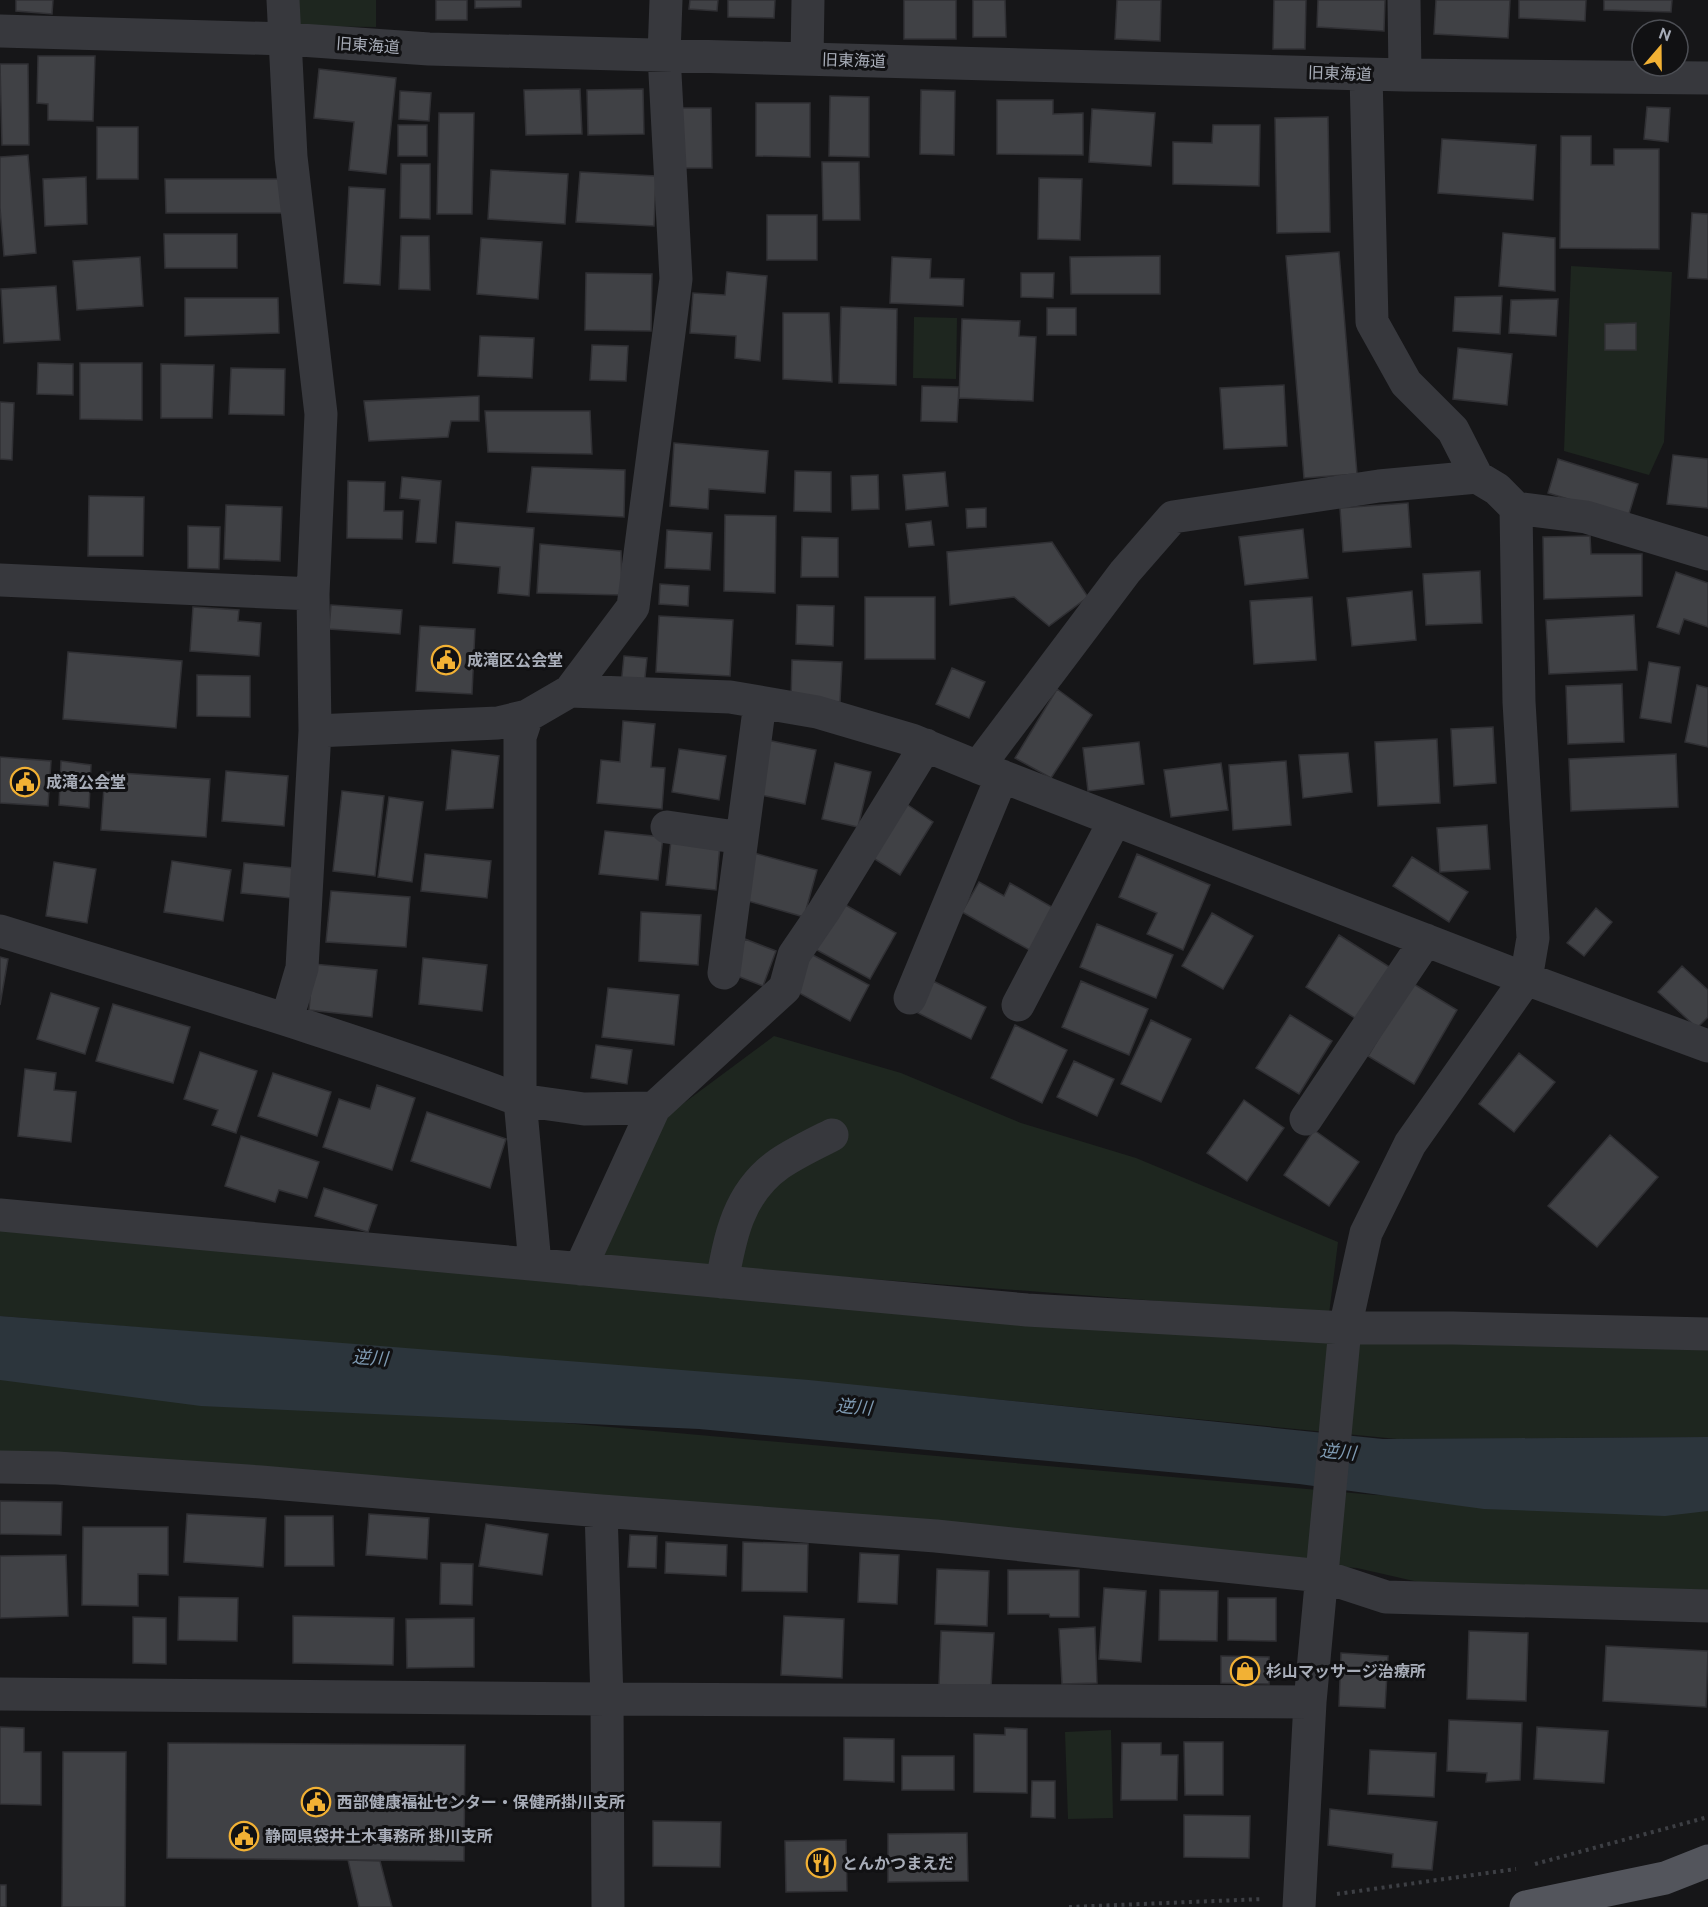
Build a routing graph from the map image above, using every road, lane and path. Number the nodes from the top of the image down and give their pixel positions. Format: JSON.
{"nodes":[{"id":1,"x":283,"y":0,"type":"edge"},
{"id":2,"x":666,"y":0,"type":"edge"},
{"id":3,"x":808,"y":0,"type":"edge"},
{"id":4,"x":1404,"y":0,"type":"edge"},
{"id":5,"x":0,"y":31,"type":"edge"},
{"id":6,"x":286,"y":39,"type":"junction"},
{"id":7,"x":664,"y":55,"type":"junction"},
{"id":8,"x":807,"y":59,"type":"junction"},
{"id":9,"x":1366,"y":74,"type":"junction"},
{"id":10,"x":1405,"y":75,"type":"junction"},
{"id":11,"x":1708,"y":78,"type":"edge"},
{"id":12,"x":1477,"y":477,"type":"junction"},
{"id":13,"x":1516,"y":508,"type":"junction"},
{"id":14,"x":1708,"y":554,"type":"edge"},
{"id":15,"x":0,"y":580,"type":"edge"},
{"id":16,"x":313,"y":594,"type":"junction"},
{"id":17,"x":570,"y":691,"type":"junction"},
{"id":18,"x":760,"y":703,"type":"junction"},
{"id":19,"x":527,"y":716,"type":"junction"},
{"id":20,"x":315,"y":731,"type":"junction"},
{"id":21,"x":926,"y":746,"type":"junction"},
{"id":22,"x":990,"y":771,"type":"junction"},
{"id":23,"x":1116,"y":819,"type":"junction"},
{"id":24,"x":667,"y":827,"type":"dead end"},
{"id":25,"x":742,"y":838,"type":"junction"},
{"id":26,"x":0,"y":931,"type":"edge"},
{"id":27,"x":1426,"y":940,"type":"junction"},
{"id":28,"x":724,"y":973,"type":"dead end"},
{"id":29,"x":1526,"y":979,"type":"junction"},
{"id":30,"x":910,"y":998,"type":"dead end"},
{"id":31,"x":1018,"y":1005,"type":"dead end"},
{"id":32,"x":287,"y":1019,"type":"junction"},
{"id":33,"x":1708,"y":1046,"type":"edge"},
{"id":34,"x":520,"y":1100,"type":"junction"},
{"id":35,"x":654,"y":1108,"type":"junction"},
{"id":36,"x":1306,"y":1119,"type":"dead end"},
{"id":37,"x":832,"y":1135,"type":"dead end"},
{"id":38,"x":0,"y":1215,"type":"edge"},
{"id":39,"x":535,"y":1264,"type":"junction"},
{"id":40,"x":580,"y":1269,"type":"junction"},
{"id":41,"x":722,"y":1282,"type":"junction"},
{"id":42,"x":1345,"y":1328,"type":"junction"},
{"id":43,"x":1708,"y":1334,"type":"edge"},
{"id":44,"x":0,"y":1467,"type":"edge"},
{"id":45,"x":601,"y":1511,"type":"junction"},
{"id":46,"x":1322,"y":1576,"type":"junction"},
{"id":47,"x":1708,"y":1606,"type":"edge"},
{"id":48,"x":0,"y":1694,"type":"edge"},
{"id":49,"x":607,"y":1699,"type":"junction"},
{"id":50,"x":1310,"y":1702,"type":"junction"},
{"id":51,"x":1708,"y":1817,"type":"edge"},
{"id":52,"x":1708,"y":1861,"type":"edge"},
{"id":53,"x":1532,"y":1865,"type":"dead end"},
{"id":54,"x":1521,"y":1868,"type":"dead end"},
{"id":55,"x":1299,"y":1902,"type":"edge"},
{"id":56,"x":608,"y":1907,"type":"edge"},
{"id":57,"x":1069,"y":1907,"type":"edge"},
{"id":58,"x":1526,"y":1907,"type":"edge"}],
"edges":[{"from":1,"to":6,"type":"street"},
{"from":2,"to":7,"type":"street"},
{"from":3,"to":8,"type":"street"},
{"from":4,"to":10,"type":"street"},
{"from":5,"to":6,"type":"street","name":"旧東海道"},
{"from":6,"to":7,"type":"street","name":"旧東海道"},
{"from":6,"to":16,"type":"street"},
{"from":7,"to":8,"type":"street","name":"旧東海道"},
{"from":7,"to":17,"type":"street"},
{"from":8,"to":9,"type":"street","name":"旧東海道"},
{"from":9,"to":10,"type":"street","name":"旧東海道"},
{"from":9,"to":12,"type":"street"},
{"from":10,"to":11,"type":"street","name":"旧東海道"},
{"from":12,"to":13,"type":"street"},
{"from":12,"to":22,"type":"street"},
{"from":13,"to":14,"type":"street"},
{"from":13,"to":29,"type":"street"},
{"from":15,"to":16,"type":"street"},
{"from":16,"to":20,"type":"street"},
{"from":17,"to":18,"type":"street"},
{"from":17,"to":19,"type":"street"},
{"from":18,"to":21,"type":"street"},
{"from":18,"to":25,"type":"street"},
{"from":19,"to":20,"type":"street"},
{"from":19,"to":34,"type":"street"},
{"from":20,"to":32,"type":"street"},
{"from":21,"to":22,"type":"street"},
{"from":21,"to":35,"type":"street"},
{"from":22,"to":23,"type":"street"},
{"from":22,"to":30,"type":"street"},
{"from":23,"to":27,"type":"street"},
{"from":23,"to":31,"type":"street"},
{"from":24,"to":25,"type":"street"},
{"from":25,"to":28,"type":"street"},
{"from":26,"to":32,"type":"street"},
{"from":27,"to":29,"type":"street"},
{"from":27,"to":36,"type":"street"},
{"from":29,"to":33,"type":"street"},
{"from":29,"to":42,"type":"street"},
{"from":32,"to":34,"type":"street"},
{"from":34,"to":35,"type":"street"},
{"from":34,"to":39,"type":"street"},
{"from":35,"to":40,"type":"street"},
{"from":37,"to":41,"type":"street"},
{"from":38,"to":39,"type":"street"},
{"from":39,"to":40,"type":"street"},
{"from":40,"to":41,"type":"street"},
{"from":41,"to":42,"type":"street"},
{"from":42,"to":43,"type":"street"},
{"from":42,"to":46,"type":"street"},
{"from":44,"to":45,"type":"street"},
{"from":45,"to":46,"type":"street"},
{"from":45,"to":49,"type":"street"},
{"from":46,"to":47,"type":"street"},
{"from":46,"to":50,"type":"street"},
{"from":48,"to":49,"type":"street"},
{"from":49,"to":50,"type":"street"},
{"from":49,"to":56,"type":"street"},
{"from":50,"to":55,"type":"street"},
{"from":51,"to":53,"type":"path"},
{"from":52,"to":58,"type":"main road"},
{"from":54,"to":55,"type":"path"},
{"from":55,"to":57,"type":"path"}]}
